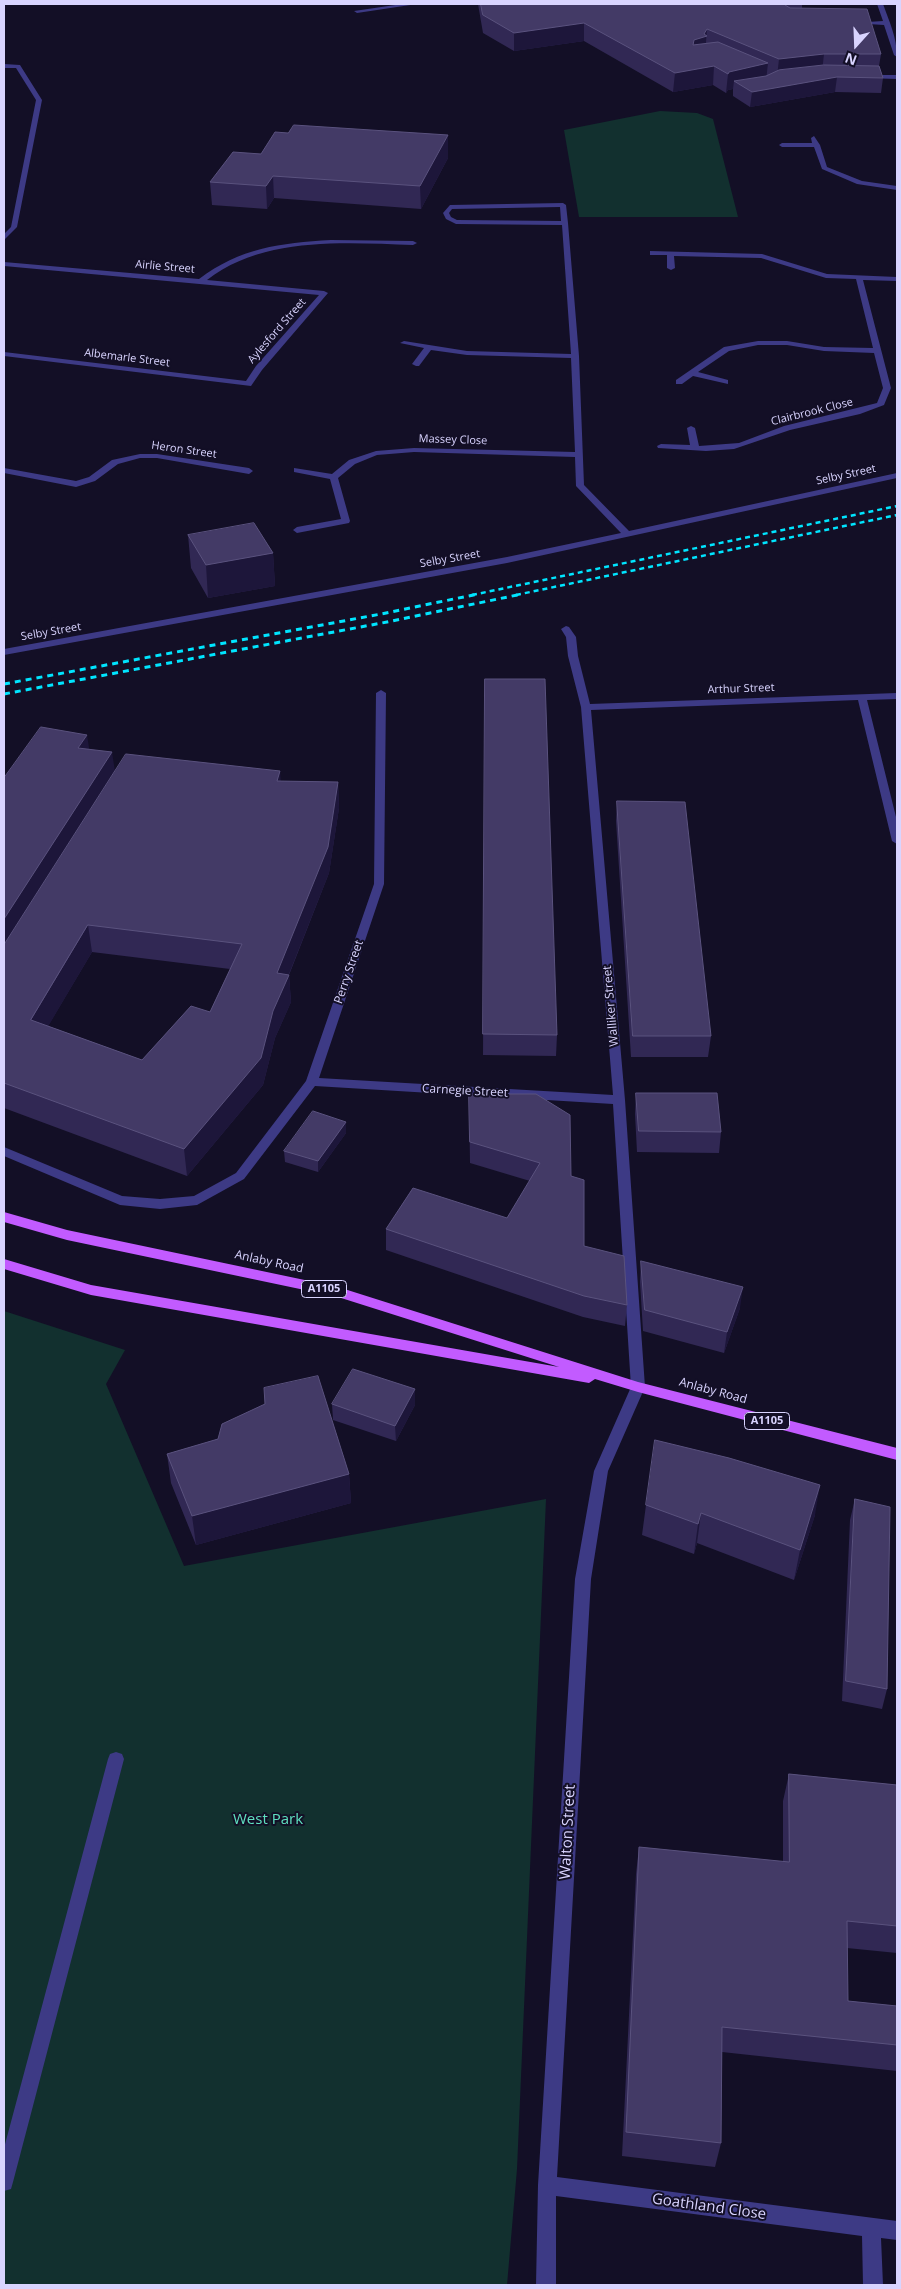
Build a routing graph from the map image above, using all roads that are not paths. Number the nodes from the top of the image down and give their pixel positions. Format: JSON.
{"nodes":[{"id":1,"x":414,"y":4,"type":"edge"},
{"id":2,"x":880,"y":4,"type":"edge"},
{"id":3,"x":357,"y":11,"type":"dead end"},
{"id":4,"x":850,"y":23,"type":"edge"},
{"id":5,"x":888,"y":23,"type":"junction"},
{"id":6,"x":897,"y":55,"type":"edge"},
{"id":7,"x":4,"y":66,"type":"edge"},
{"id":8,"x":860,"y":77,"type":"edge"},
{"id":9,"x":897,"y":77,"type":"edge"},
{"id":10,"x":782,"y":145,"type":"dead end"},
{"id":11,"x":897,"y":188,"type":"edge"},
{"id":12,"x":565,"y":223,"type":"junction"},
{"id":13,"x":4,"y":238,"type":"edge"},
{"id":14,"x":413,"y":242,"type":"dead end"},
{"id":15,"x":653,"y":253,"type":"dead end"},
{"id":16,"x":670,"y":254,"type":"junction"},
{"id":17,"x":4,"y":264,"type":"edge"},
{"id":18,"x":672,"y":268,"type":"dead end"},
{"id":19,"x":859,"y":278,"type":"junction"},
{"id":20,"x":897,"y":279,"type":"edge"},
{"id":21,"x":200,"y":282,"type":"junction"},
{"id":22,"x":324,"y":293,"type":"joint"},
{"id":23,"x":404,"y":343,"type":"dead end"},
{"id":24,"x":429,"y":347,"type":"junction"},
{"id":25,"x":879,"y":351,"type":"junction"},
{"id":26,"x":4,"y":354,"type":"edge"},
{"id":27,"x":574,"y":356,"type":"junction"},
{"id":28,"x":416,"y":364,"type":"dead end"},
{"id":29,"x":691,"y":373,"type":"junction"},
{"id":30,"x":679,"y":382,"type":"dead end"},
{"id":31,"x":725,"y":382,"type":"dead end"},
{"id":32,"x":248,"y":384,"type":"joint"},
{"id":33,"x":692,"y":428,"type":"dead end"},
{"id":34,"x":661,"y":446,"type":"dead end"},
{"id":35,"x":695,"y":447,"type":"junction"},
{"id":36,"x":579,"y":455,"type":"junction"},
{"id":37,"x":297,"y":470,"type":"dead end"},
{"id":38,"x":4,"y":471,"type":"edge"},
{"id":39,"x":249,"y":471,"type":"dead end"},
{"id":40,"x":897,"y":476,"type":"edge"},
{"id":41,"x":334,"y":477,"type":"junction"},
{"id":42,"x":297,"y":530,"type":"dead end"},
{"id":43,"x":627,"y":534,"type":"junction"},
{"id":44,"x":566,"y":629,"type":"dead end"},
{"id":45,"x":4,"y":652,"type":"edge"},
{"id":46,"x":381,"y":693,"type":"dead end"},
{"id":47,"x":897,"y":696,"type":"edge"},
{"id":48,"x":862,"y":698,"type":"junction"},
{"id":49,"x":586,"y":707,"type":"junction"},
{"id":50,"x":897,"y":841,"type":"edge"},
{"id":51,"x":312,"y":1082,"type":"junction"},
{"id":52,"x":619,"y":1100,"type":"junction"},
{"id":53,"x":4,"y":1151,"type":"edge"},
{"id":54,"x":4,"y":1217,"type":"edge"},
{"id":55,"x":4,"y":1264,"type":"edge"},
{"id":56,"x":638,"y":1387,"type":"junction"},
{"id":57,"x":897,"y":1454,"type":"edge"},
{"id":58,"x":116,"y":1759,"type":"dead end"},
{"id":59,"x":4,"y":2182,"type":"edge"},
{"id":60,"x":548,"y":2186,"type":"junction"},
{"id":61,"x":871,"y":2228,"type":"junction"},
{"id":62,"x":897,"y":2231,"type":"edge"},
{"id":63,"x":546,"y":2285,"type":"edge"},
{"id":64,"x":873,"y":2285,"type":"edge"}],
"edges":[{"from":1,"to":3,"type":"street"},
{"from":2,"to":5,"type":"street"},
{"from":4,"to":5,"type":"street"},
{"from":5,"to":6,"type":"street"},
{"from":7,"to":13,"type":"street"},
{"from":8,"to":9,"type":"street"},
{"from":10,"to":11,"type":"street"},
{"from":12,"to":12,"type":"street"},
{"from":12,"to":27,"type":"street"},
{"from":14,"to":21,"type":"street"},
{"from":15,"to":16,"type":"street"},
{"from":16,"to":18,"type":"street"},
{"from":16,"to":19,"type":"street"},
{"from":17,"to":21,"type":"street","name":"Airlie Street"},
{"from":19,"to":20,"type":"street"},
{"from":19,"to":25,"type":"street","name":"Clairbrook Close"},
{"from":21,"to":22,"type":"street","name":"Airlie Street"},
{"from":22,"to":32,"type":"street","name":"Aylesford Street"},
{"from":23,"to":24,"type":"street"},
{"from":24,"to":27,"type":"street"},
{"from":24,"to":28,"type":"street"},
{"from":25,"to":29,"type":"street"},
{"from":25,"to":35,"type":"street","name":"Clairbrook Close"},
{"from":26,"to":32,"type":"street","name":"Albemarle Street"},
{"from":27,"to":36,"type":"street"},
{"from":29,"to":30,"type":"street"},
{"from":29,"to":31,"type":"street"},
{"from":33,"to":35,"type":"street"},
{"from":34,"to":35,"type":"street","name":"Clairbrook Close"},
{"from":36,"to":41,"type":"street","name":"Massey Close"},
{"from":36,"to":43,"type":"street"},
{"from":37,"to":41,"type":"street"},
{"from":38,"to":39,"type":"street","name":"Heron Street"},
{"from":40,"to":43,"type":"street","name":"Selby Street"},
{"from":41,"to":42,"type":"street"},
{"from":43,"to":45,"type":"street","name":"Selby Street"},
{"from":44,"to":49,"type":"street","name":"Walliker Street"},
{"from":46,"to":51,"type":"street","name":"Perry Street"},
{"from":47,"to":48,"type":"street","name":"Arthur Street"},
{"from":48,"to":49,"type":"street","name":"Arthur Street"},
{"from":48,"to":50,"type":"street"},
{"from":49,"to":52,"type":"street","name":"Walliker Street"},
{"from":51,"to":52,"type":"street","name":"Carnegie Street"},
{"from":51,"to":53,"type":"street","name":"Perry Street"},
{"from":52,"to":56,"type":"street","name":"Walliker Street"},
{"from":54,"to":56,"type":"main road","name":"Anlaby Road","number":"A1105"},
{"from":55,"to":56,"type":"main road","name":"Anlaby Road","number":"A1105"},
{"from":56,"to":57,"type":"main road","name":"Anlaby Road","number":"A1105"},
{"from":56,"to":60,"type":"street","name":"Walton Street"},
{"from":58,"to":59,"type":"street"},
{"from":60,"to":61,"type":"street","name":"Goathland Close"},
{"from":60,"to":63,"type":"street","name":"Walton Street"},
{"from":61,"to":62,"type":"street","name":"Goathland Close"},
{"from":61,"to":64,"type":"street"}]}
